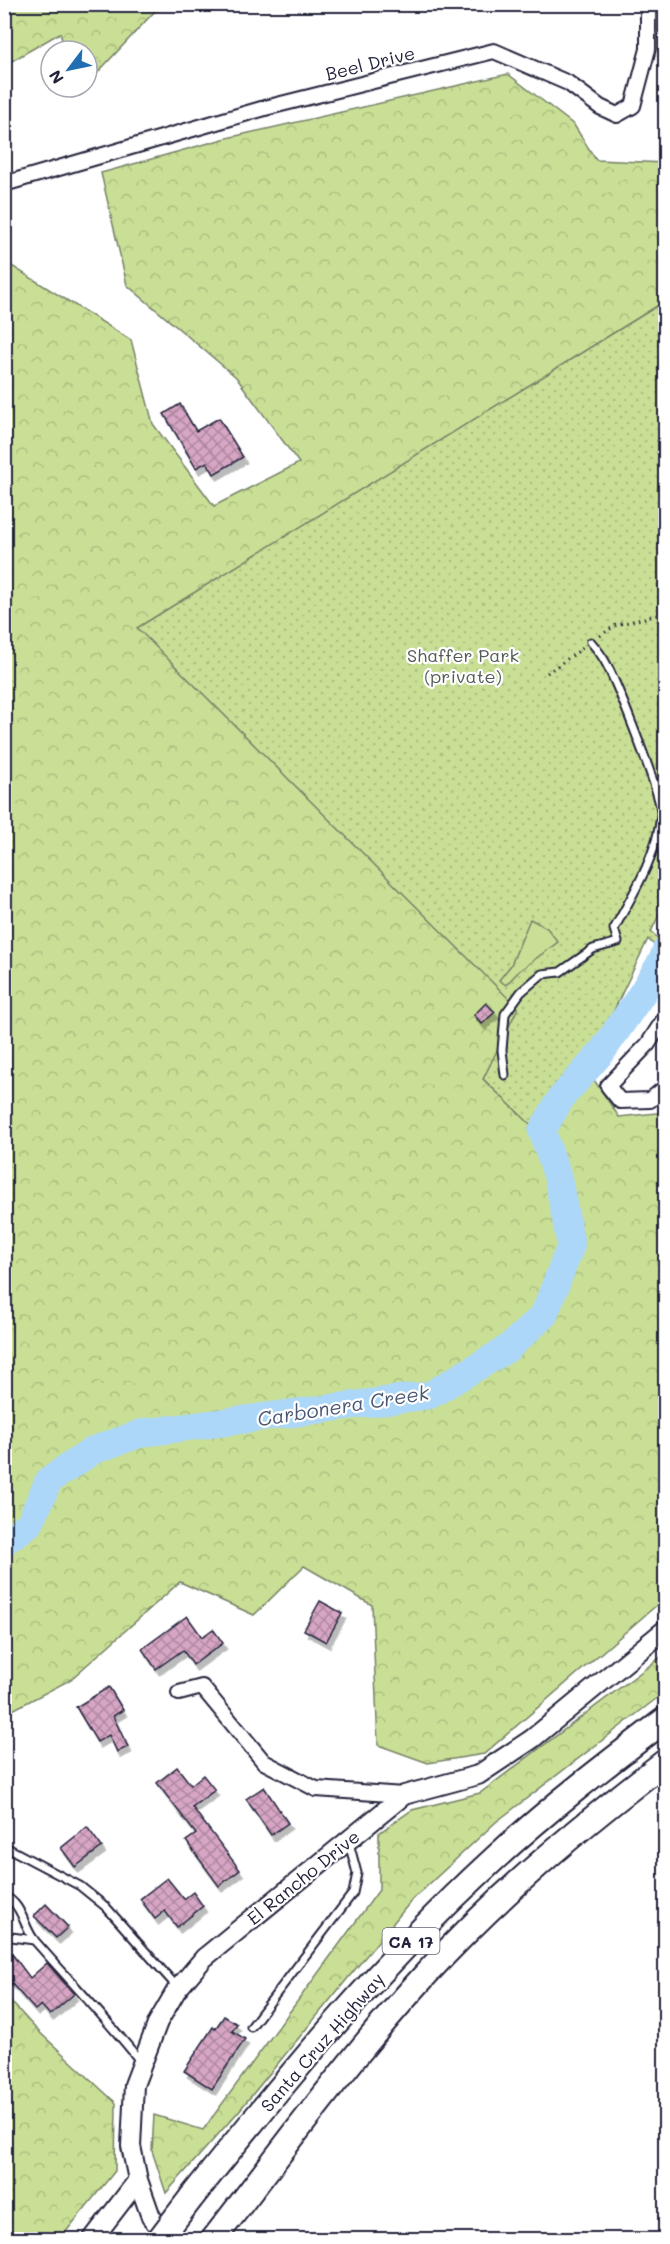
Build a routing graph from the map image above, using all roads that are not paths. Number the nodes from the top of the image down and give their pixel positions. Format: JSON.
{"nodes":[{"id":1,"x":648,"y":4,"type":"edge"},
{"id":2,"x":4,"y":184,"type":"edge"},
{"id":3,"x":591,"y":642,"type":"dead end"},
{"id":4,"x":666,"y":1016,"type":"edge"},
{"id":5,"x":505,"y":1075,"type":"dead end"},
{"id":6,"x":666,"y":1087,"type":"edge"},
{"id":7,"x":666,"y":1629,"type":"edge"},
{"id":8,"x":179,"y":1693,"type":"dead end"},
{"id":9,"x":666,"y":1719,"type":"edge"},
{"id":10,"x":666,"y":1761,"type":"edge"},
{"id":11,"x":404,"y":1795,"type":"junction"},
{"id":12,"x":348,"y":1840,"type":"junction"},
{"id":13,"x":4,"y":1846,"type":"edge"},
{"id":14,"x":4,"y":1896,"type":"edge"},
{"id":15,"x":4,"y":1936,"type":"edge"},
{"id":16,"x":34,"y":1940,"type":"junction"},
{"id":17,"x":178,"y":1988,"type":"junction"},
{"id":18,"x":251,"y":2028,"type":"dead end"},
{"id":19,"x":141,"y":2063,"type":"junction"},
{"id":20,"x":138,"y":2180,"type":"junction"},
{"id":21,"x":216,"y":2236,"type":"edge"},
{"id":22,"x":92,"y":2240,"type":"edge"},
{"id":23,"x":159,"y":2240,"type":"edge"},
{"id":24,"x":170,"y":2240,"type":"edge"}],
"edges":[{"from":1,"to":2,"type":"street","name":"Beel Drive"},
{"from":3,"to":5,"type":"lane"},
{"from":4,"to":6,"type":"street"},
{"from":7,"to":11,"type":"street","name":"El Rancho Drive"},
{"from":8,"to":11,"type":"street"},
{"from":9,"to":23,"type":"highway","name":"Santa Cruz Highway","number":"CA 17","bridge":true},
{"from":10,"to":21,"type":"highway","name":"Santa Cruz Highway","number":"CA 17"},
{"from":11,"to":12,"type":"street","name":"El Rancho Drive"},
{"from":12,"to":17,"type":"street","name":"El Rancho Drive"},
{"from":12,"to":18,"type":"lane"},
{"from":13,"to":17,"type":"lane"},
{"from":14,"to":16,"type":"lane"},
{"from":15,"to":16,"type":"lane"},
{"from":16,"to":19,"type":"lane"},
{"from":17,"to":19,"type":"street","name":"El Rancho Drive"},
{"from":19,"to":20,"type":"street","name":"El Rancho Drive"},
{"from":20,"to":22,"type":"street"},
{"from":20,"to":24,"type":"street","name":"El Rancho Drive"}]}
